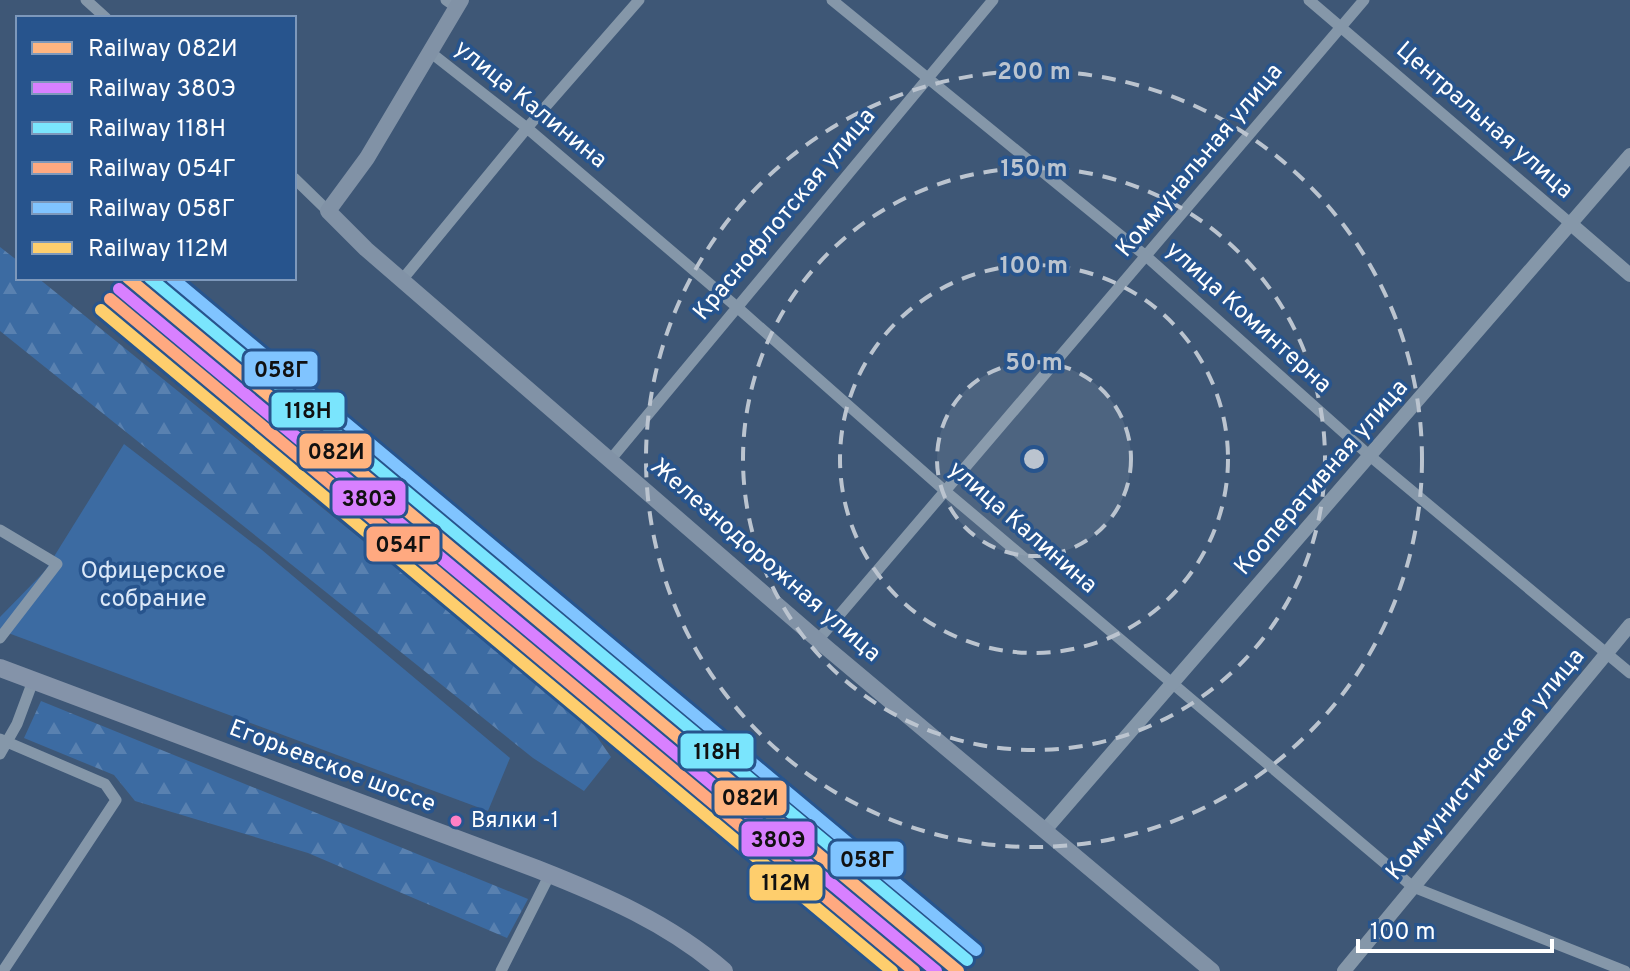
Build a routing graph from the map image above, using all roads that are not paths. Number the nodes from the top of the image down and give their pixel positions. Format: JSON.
{"nodes":[{"id":1,"x":86,"y":0,"type":"edge"},
{"id":2,"x":639,"y":0,"type":"edge"},
{"id":3,"x":832,"y":0,"type":"edge"},
{"id":4,"x":993,"y":0,"type":"edge"},
{"id":5,"x":1309,"y":0,"type":"edge"},
{"id":6,"x":1364,"y":0,"type":"edge"},
{"id":7,"x":454,"y":2,"type":"edge"},
{"id":8,"x":104,"y":16,"type":"edge"},
{"id":9,"x":1341,"y":28,"type":"junction"},
{"id":10,"x":430,"y":52,"type":"junction"},
{"id":11,"x":927,"y":79,"type":"junction"},
{"id":12,"x":527,"y":128,"type":"junction"},
{"id":13,"x":1630,"y":155,"type":"edge"},
{"id":14,"x":296,"y":180,"type":"edge"},
{"id":15,"x":328,"y":211,"type":"junction"},
{"id":16,"x":1571,"y":224,"type":"junction"},
{"id":17,"x":1147,"y":257,"type":"junction"},
{"id":18,"x":1630,"y":275,"type":"edge"},
{"id":19,"x":402,"y":280,"type":"junction"},
{"id":20,"x":738,"y":308,"type":"junction"},
{"id":21,"x":1370,"y":456,"type":"junction"},
{"id":22,"x":611,"y":459,"type":"junction"},
{"id":23,"x":944,"y":490,"type":"junction"},
{"id":24,"x":0,"y":530,"type":"edge"},
{"id":25,"x":1630,"y":625,"type":"edge"},
{"id":26,"x":0,"y":638,"type":"edge"},
{"id":27,"x":818,"y":640,"type":"junction"},
{"id":28,"x":1607,"y":654,"type":"junction"},
{"id":29,"x":0,"y":668,"type":"edge"},
{"id":30,"x":1630,"y":673,"type":"edge"},
{"id":31,"x":33,"y":681,"type":"junction"},
{"id":32,"x":1171,"y":684,"type":"junction"},
{"id":33,"x":4,"y":740,"type":"edge"},
{"id":34,"x":0,"y":754,"type":"edge"},
{"id":35,"x":1046,"y":829,"type":"junction"},
{"id":36,"x":550,"y":874,"type":"junction"},
{"id":37,"x":1413,"y":887,"type":"junction"},
{"id":38,"x":3,"y":971,"type":"edge"},
{"id":39,"x":501,"y":971,"type":"edge"},
{"id":40,"x":724,"y":971,"type":"edge"},
{"id":41,"x":1212,"y":971,"type":"edge"},
{"id":42,"x":1344,"y":971,"type":"edge"},
{"id":43,"x":1625,"y":971,"type":"edge"}],
"edges":[{"from":1,"to":8,"type":"street"},
{"from":2,"to":12,"type":"street"},
{"from":3,"to":11,"type":"street","name":"улица Коминтерна"},
{"from":4,"to":11,"type":"street","name":"Краснофлотская улица"},
{"from":5,"to":9,"type":"street","name":"Центральная улица"},
{"from":6,"to":9,"type":"street","name":"Коммунальная улица"},
{"from":7,"to":10,"type":"main road"},
{"from":9,"to":16,"type":"street","name":"Центральная улица"},
{"from":9,"to":17,"type":"street","name":"Коммунальная улица"},
{"from":10,"to":12,"type":"street","name":"улица Калинина"},
{"from":10,"to":15,"type":"main road"},
{"from":11,"to":17,"type":"street","name":"улица Коминтерна"},
{"from":11,"to":20,"type":"street","name":"Краснофлотская улица"},
{"from":12,"to":19,"type":"street"},
{"from":12,"to":20,"type":"street","name":"улица Калинина"},
{"from":13,"to":16,"type":"street","name":"Кооперативная улица"},
{"from":14,"to":15,"type":"street","name":"Железнодорожная улица"},
{"from":15,"to":19,"type":"main road","name":"Железнодорожная улица"},
{"from":16,"to":18,"type":"street","name":"Центральная улица"},
{"from":16,"to":21,"type":"street","name":"Кооперативная улица"},
{"from":17,"to":21,"type":"street","name":"улица Коминтерна"},
{"from":17,"to":23,"type":"street","name":"Коммунальная улица"},
{"from":19,"to":22,"type":"main road","name":"Железнодорожная улица"},
{"from":20,"to":22,"type":"street","name":"Краснофлотская улица"},
{"from":20,"to":23,"type":"street","name":"улица Калинина"},
{"from":21,"to":28,"type":"street","name":"улица Коминтерна"},
{"from":21,"to":32,"type":"street","name":"Кооперативная улица"},
{"from":22,"to":27,"type":"main road","name":"Железнодорожная улица"},
{"from":23,"to":27,"type":"street","name":"Коммунальная улица"},
{"from":23,"to":32,"type":"street","name":"улица Калинина"},
{"from":24,"to":26,"type":"street"},
{"from":25,"to":28,"type":"street","name":"Коммунистическая улица"},
{"from":27,"to":35,"type":"main road","name":"Железнодорожная улица"},
{"from":28,"to":30,"type":"street","name":"улица Коминтерна"},
{"from":28,"to":37,"type":"street","name":"Коммунистическая улица"},
{"from":29,"to":31,"type":"main road","name":"Егорьевское шоссе"},
{"from":31,"to":33,"type":"street"},
{"from":31,"to":36,"type":"main road","name":"Егорьевское шоссе"},
{"from":32,"to":35,"type":"street","name":"Кооперативная улица"},
{"from":32,"to":37,"type":"street","name":"улица Калинина"},
{"from":33,"to":34,"type":"street"},
{"from":33,"to":38,"type":"street"},
{"from":35,"to":41,"type":"main road","name":"Железнодорожная улица"},
{"from":36,"to":39,"type":"street"},
{"from":36,"to":40,"type":"main road","name":"Егорьевское шоссе"},
{"from":37,"to":42,"type":"street","name":"Коммунистическая улица"},
{"from":37,"to":43,"type":"street","name":"улица Калинина"}]}
